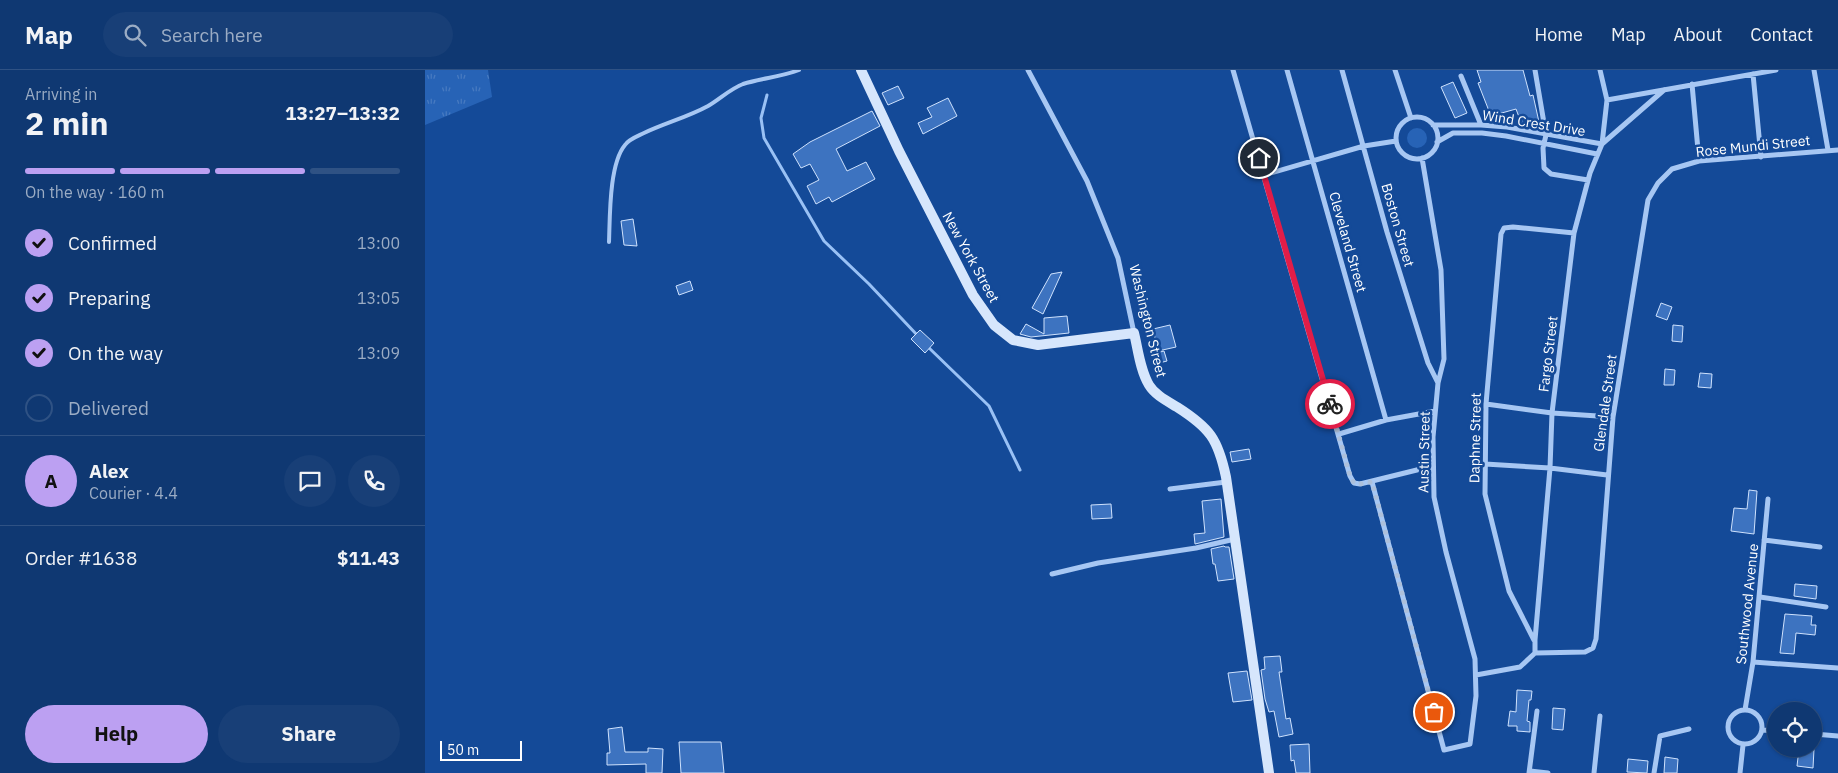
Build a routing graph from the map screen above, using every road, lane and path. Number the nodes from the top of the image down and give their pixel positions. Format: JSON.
{"nodes":[{"id":1,"x":799,"y":70,"type":"edge"},
{"id":2,"x":861,"y":70,"type":"edge"},
{"id":3,"x":1028,"y":70,"type":"edge"},
{"id":4,"x":1233,"y":70,"type":"edge"},
{"id":5,"x":1287,"y":70,"type":"edge"},
{"id":6,"x":1342,"y":70,"type":"edge"},
{"id":7,"x":1395,"y":70,"type":"edge"},
{"id":8,"x":1535,"y":70,"type":"edge"},
{"id":9,"x":1600,"y":70,"type":"edge"},
{"id":10,"x":1776,"y":70,"type":"edge"},
{"id":11,"x":1814,"y":70,"type":"edge"},
{"id":12,"x":1753,"y":74,"type":"junction"},
{"id":13,"x":1461,"y":76,"type":"dead end"},
{"id":14,"x":1692,"y":84,"type":"junction"},
{"id":15,"x":1664,"y":90,"type":"junction"},
{"id":16,"x":1607,"y":100,"type":"junction"},
{"id":17,"x":1411,"y":118,"type":"junction"},
{"id":18,"x":1433,"y":125,"type":"junction"},
{"id":19,"x":1481,"y":125,"type":"junction"},
{"id":20,"x":1546,"y":135,"type":"junction"},
{"id":21,"x":1396,"y":141,"type":"junction"},
{"id":22,"x":1437,"y":142,"type":"junction"},
{"id":23,"x":1544,"y":143,"type":"junction"},
{"id":24,"x":1602,"y":144,"type":"junction"},
{"id":25,"x":1364,"y":146,"type":"junction"},
{"id":26,"x":1828,"y":150,"type":"junction"},
{"id":27,"x":1838,"y":150,"type":"edge"},
{"id":28,"x":1597,"y":154,"type":"junction"},
{"id":29,"x":1761,"y":157,"type":"junction"},
{"id":30,"x":1422,"y":158,"type":"junction"},
{"id":31,"x":1314,"y":160,"type":"junction"},
{"id":32,"x":1699,"y":161,"type":"junction"},
{"id":33,"x":1671,"y":169,"type":"joint"},
{"id":34,"x":1264,"y":175,"type":"junction"},
{"id":35,"x":1588,"y":180,"type":"junction"},
{"id":36,"x":1574,"y":233,"type":"junction"},
{"id":37,"x":609,"y":242,"type":"dead end"},
{"id":38,"x":1134,"y":333,"type":"junction"},
{"id":39,"x":1438,"y":383,"type":"junction"},
{"id":40,"x":1486,"y":404,"type":"junction"},
{"id":41,"x":1435,"y":411,"type":"junction"},
{"id":42,"x":1552,"y":413,"type":"junction"},
{"id":43,"x":1613,"y":416,"type":"junction"},
{"id":44,"x":1387,"y":420,"type":"junction"},
{"id":45,"x":1339,"y":434,"type":"junction"},
{"id":46,"x":1485,"y":464,"type":"junction"},
{"id":47,"x":1433,"y":466,"type":"junction"},
{"id":48,"x":1550,"y":468,"type":"junction"},
{"id":49,"x":1607,"y":475,"type":"junction"},
{"id":50,"x":1226,"y":482,"type":"junction"},
{"id":51,"x":1372,"y":482,"type":"junction"},
{"id":52,"x":1170,"y":489,"type":"dead end"},
{"id":53,"x":1768,"y":499,"type":"dead end"},
{"id":54,"x":1235,"y":539,"type":"junction"},
{"id":55,"x":1764,"y":540,"type":"junction"},
{"id":56,"x":1820,"y":547,"type":"dead end"},
{"id":57,"x":1052,"y":574,"type":"dead end"},
{"id":58,"x":1760,"y":597,"type":"junction"},
{"id":59,"x":1826,"y":607,"type":"dead end"},
{"id":60,"x":1535,"y":640,"type":"junction"},
{"id":61,"x":1535,"y":653,"type":"junction"},
{"id":62,"x":1753,"y":662,"type":"junction"},
{"id":63,"x":1838,"y":668,"type":"edge"},
{"id":64,"x":1476,"y":675,"type":"junction"},
{"id":65,"x":1745,"y":710,"type":"junction"},
{"id":66,"x":1537,"y":711,"type":"dead end"},
{"id":67,"x":1600,"y":716,"type":"dead end"},
{"id":68,"x":1689,"y":729,"type":"dead end"},
{"id":69,"x":1762,"y":730,"type":"junction"},
{"id":70,"x":1767,"y":730,"type":"edge"},
{"id":71,"x":1822,"y":735,"type":"edge"},
{"id":72,"x":1838,"y":736,"type":"edge"},
{"id":73,"x":1743,"y":744,"type":"junction"},
{"id":74,"x":1529,"y":772,"type":"edge"},
{"id":75,"x":1269,"y":773,"type":"edge"},
{"id":76,"x":1548,"y":773,"type":"edge"},
{"id":77,"x":1593,"y":773,"type":"edge"},
{"id":78,"x":1654,"y":773,"type":"edge"},
{"id":79,"x":1740,"y":773,"type":"edge"}],
"edges":[{"from":1,"to":37,"type":"lane"},
{"from":2,"to":38,"type":"street","name":"New York Street"},
{"from":3,"to":38,"type":"street","name":"Washington Street"},
{"from":4,"to":34,"type":"street"},
{"from":5,"to":31,"type":"street","name":"Cleveland Street"},
{"from":6,"to":25,"type":"street","name":"Boston Street"},
{"from":7,"to":17,"type":"street"},
{"from":8,"to":20,"type":"street"},
{"from":9,"to":16,"type":"street"},
{"from":10,"to":12,"type":"street"},
{"from":11,"to":26,"type":"street"},
{"from":12,"to":14,"type":"street"},
{"from":12,"to":29,"type":"street"},
{"from":13,"to":19,"type":"street"},
{"from":14,"to":15,"type":"street"},
{"from":14,"to":32,"type":"street"},
{"from":15,"to":16,"type":"street"},
{"from":15,"to":24,"type":"street","name":"Fargo Street"},
{"from":16,"to":24,"type":"street"},
{"from":17,"to":18,"type":"street"},
{"from":17,"to":21,"type":"street"},
{"from":18,"to":19,"type":"street","name":"Wind Crest Drive"},
{"from":18,"to":22,"type":"street"},
{"from":19,"to":20,"type":"street","name":"Wind Crest Drive"},
{"from":20,"to":23,"type":"street"},
{"from":20,"to":24,"type":"street","name":"Wind Crest Drive"},
{"from":21,"to":25,"type":"street"},
{"from":21,"to":30,"type":"street"},
{"from":22,"to":23,"type":"street","name":"Wind Crest Drive"},
{"from":22,"to":30,"type":"street"},
{"from":23,"to":28,"type":"street","name":"Wind Crest Drive"},
{"from":23,"to":35,"type":"street"},
{"from":24,"to":28,"type":"street","name":"Fargo Street"},
{"from":25,"to":31,"type":"street"},
{"from":25,"to":39,"type":"street","name":"Boston Street"},
{"from":26,"to":27,"type":"street","name":"Rose Mundi Street"},
{"from":26,"to":29,"type":"street","name":"Rose Mundi Street"},
{"from":28,"to":35,"type":"street","name":"Fargo Street"},
{"from":29,"to":32,"type":"street","name":"Rose Mundi Street"},
{"from":30,"to":39,"type":"street","name":"Austin Street"},
{"from":31,"to":34,"type":"street"},
{"from":31,"to":44,"type":"street","name":"Cleveland Street"},
{"from":32,"to":33,"type":"street","name":"Rose Mundi Street"},
{"from":33,"to":43,"type":"street","name":"Glendale Street"},
{"from":34,"to":45,"type":"street"},
{"from":35,"to":36,"type":"street","name":"Fargo Street"},
{"from":36,"to":40,"type":"street","name":"Daphne Street"},
{"from":36,"to":42,"type":"street","name":"Fargo Street"},
{"from":38,"to":50,"type":"street","name":"Washington Street"},
{"from":39,"to":41,"type":"street","name":"Austin Street"},
{"from":40,"to":42,"type":"street"},
{"from":40,"to":46,"type":"street","name":"Daphne Street"},
{"from":41,"to":44,"type":"street"},
{"from":41,"to":47,"type":"street","name":"Austin Street"},
{"from":42,"to":43,"type":"street"},
{"from":42,"to":48,"type":"street","name":"Fargo Street"},
{"from":43,"to":49,"type":"street","name":"Glendale Street"},
{"from":44,"to":45,"type":"street"},
{"from":45,"to":51,"type":"street"},
{"from":46,"to":48,"type":"street"},
{"from":46,"to":60,"type":"street","name":"Daphne Street"},
{"from":47,"to":51,"type":"street"},
{"from":47,"to":64,"type":"street","name":"Austin Street"},
{"from":48,"to":49,"type":"street"},
{"from":48,"to":60,"type":"street","name":"Fargo Street"},
{"from":49,"to":61,"type":"street","name":"Glendale Street"},
{"from":50,"to":52,"type":"street"},
{"from":50,"to":54,"type":"street","name":"Washington Street"},
{"from":51,"to":64,"type":"street","name":"Austin Street"},
{"from":53,"to":55,"type":"street","name":"Southwood Avenue"},
{"from":54,"to":57,"type":"street"},
{"from":54,"to":75,"type":"street","name":"Washington Street"},
{"from":55,"to":56,"type":"street"},
{"from":55,"to":58,"type":"street","name":"Southwood Avenue"},
{"from":58,"to":59,"type":"street"},
{"from":58,"to":62,"type":"street","name":"Southwood Avenue"},
{"from":60,"to":61,"type":"street","name":"Fargo Street"},
{"from":61,"to":64,"type":"street"},
{"from":62,"to":63,"type":"street"},
{"from":62,"to":65,"type":"street","name":"Southwood Avenue"},
{"from":65,"to":69,"type":"street"},
{"from":65,"to":73,"type":"street"},
{"from":66,"to":74,"type":"street"},
{"from":67,"to":77,"type":"street"},
{"from":68,"to":78,"type":"street"},
{"from":69,"to":70,"type":"street"},
{"from":69,"to":73,"type":"street"},
{"from":71,"to":72,"type":"street"},
{"from":73,"to":79,"type":"street"},
{"from":74,"to":76,"type":"street"}]}
